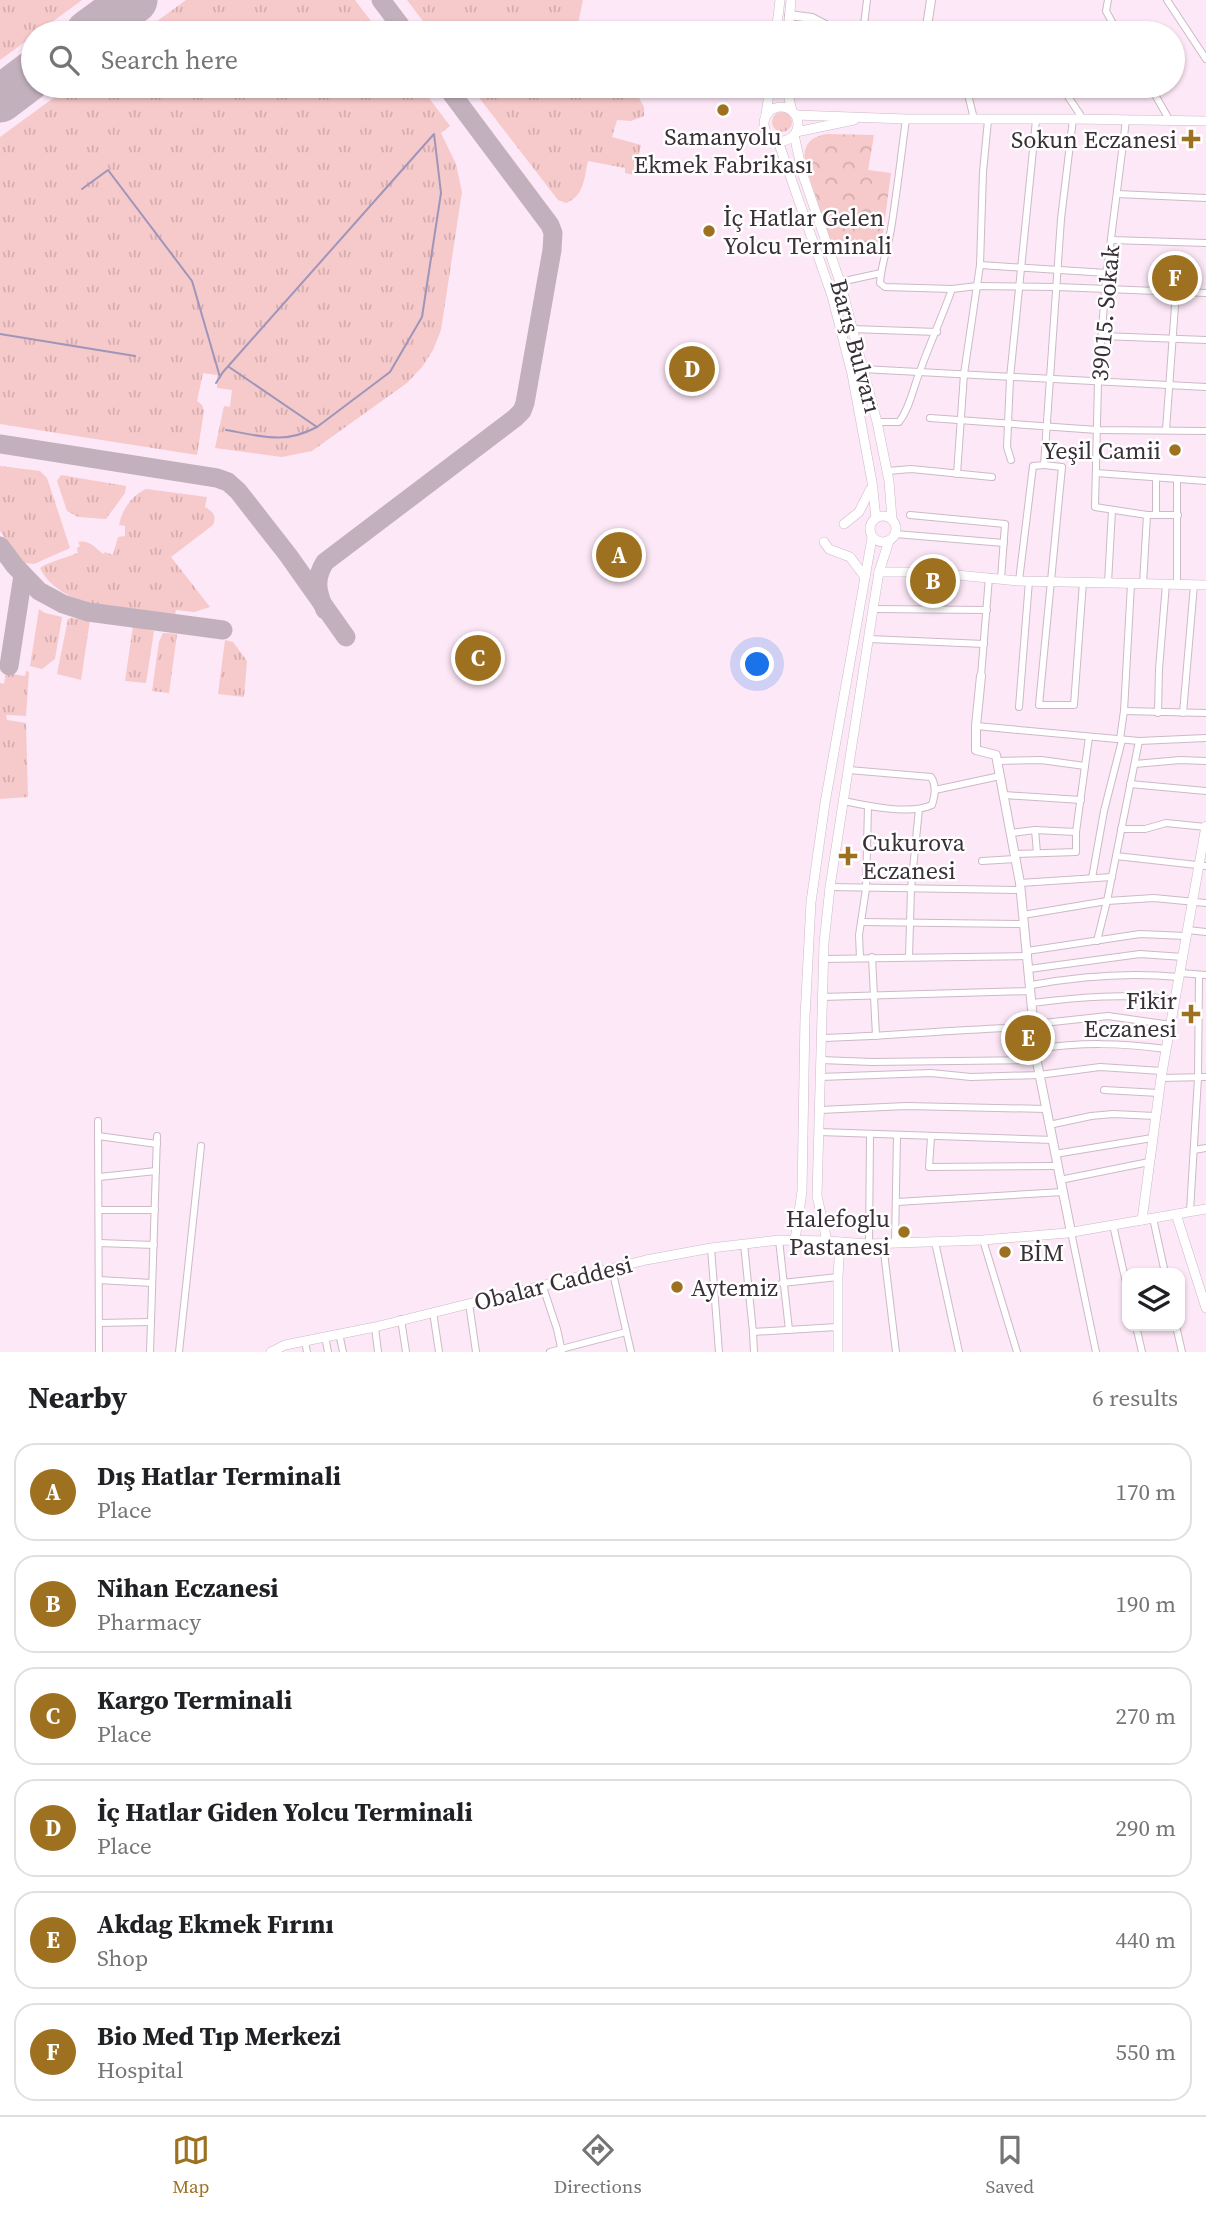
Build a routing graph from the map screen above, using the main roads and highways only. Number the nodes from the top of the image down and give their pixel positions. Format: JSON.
{"nodes":[{"id":1,"x":780,"y":0,"type":"edge"},
{"id":2,"x":791,"y":0,"type":"edge"},
{"id":3,"x":777,"y":21,"type":"edge"},
{"id":4,"x":789,"y":21,"type":"edge"},
{"id":5,"x":768,"y":98,"type":"edge"},
{"id":6,"x":790,"y":98,"type":"edge"},
{"id":7,"x":794,"y":113,"type":"junction"},
{"id":8,"x":766,"y":116,"type":"junction"},
{"id":9,"x":869,"y":117,"type":"junction"},
{"id":10,"x":1206,"y":121,"type":"edge"},
{"id":11,"x":795,"y":134,"type":"junction"},
{"id":12,"x":778,"y":141,"type":"junction"},
{"id":13,"x":873,"y":488,"type":"junction"},
{"id":14,"x":876,"y":518,"type":"junction"},
{"id":15,"x":892,"y":519,"type":"junction"},
{"id":16,"x":844,"y":524,"type":"dead end"},
{"id":17,"x":873,"y":538,"type":"junction"},
{"id":18,"x":892,"y":538,"type":"junction"},
{"id":19,"x":824,"y":542,"type":"dead end"},
{"id":20,"x":879,"y":572,"type":"junction"},
{"id":21,"x":864,"y":577,"type":"junction"},
{"id":22,"x":1206,"y":585,"type":"edge"},
{"id":23,"x":1206,"y":827,"type":"edge"},
{"id":24,"x":1205,"y":840,"type":"edge"},
{"id":25,"x":1203,"y":865,"type":"edge"},
{"id":26,"x":1206,"y":1209,"type":"edge"},
{"id":27,"x":1176,"y":1214,"type":"junction"},
{"id":28,"x":1142,"y":1220,"type":"junction"},
{"id":29,"x":795,"y":1240,"type":"junction"},
{"id":30,"x":827,"y":1241,"type":"junction"},
{"id":31,"x":840,"y":1242,"type":"junction"},
{"id":32,"x":1206,"y":1308,"type":"edge"},
{"id":33,"x":286,"y":1349,"type":"edge"},
{"id":34,"x":271,"y":1352,"type":"edge"},
{"id":35,"x":838,"y":1352,"type":"edge"}],
"edges":[{"from":1,"to":3,"type":"main road"},
{"from":2,"to":4,"type":"main road"},
{"from":5,"to":8,"type":"main road"},
{"from":6,"to":7,"type":"main road","name":"Barış Bulvarı"},
{"from":7,"to":8,"type":"main road"},
{"from":7,"to":9,"type":"main road"},
{"from":7,"to":11,"type":"main road","name":"Barış Bulvarı"},
{"from":8,"to":12,"type":"main road","name":"Barış Bulvarı"},
{"from":9,"to":10,"type":"main road"},
{"from":9,"to":11,"type":"main road"},
{"from":11,"to":12,"type":"main road"},
{"from":11,"to":15,"type":"main road","name":"Barış Bulvarı"},
{"from":12,"to":13,"type":"main road","name":"Barış Bulvarı"},
{"from":13,"to":14,"type":"main road","name":"Barış Bulvarı"},
{"from":13,"to":16,"type":"main road"},
{"from":14,"to":15,"type":"main road"},
{"from":14,"to":17,"type":"main road"},
{"from":15,"to":18,"type":"main road"},
{"from":17,"to":18,"type":"main road"},
{"from":17,"to":21,"type":"main road"},
{"from":18,"to":20,"type":"main road"},
{"from":19,"to":21,"type":"main road"},
{"from":20,"to":22,"type":"main road"},
{"from":20,"to":30,"type":"main road"},
{"from":21,"to":29,"type":"main road"},
{"from":23,"to":24,"type":"main road"},
{"from":24,"to":25,"type":"main road"},
{"from":25,"to":28,"type":"main road"},
{"from":26,"to":27,"type":"main road","name":"Obalar Caddesi"},
{"from":27,"to":28,"type":"main road","name":"Obalar Caddesi"},
{"from":27,"to":32,"type":"main road"},
{"from":28,"to":31,"type":"main road","name":"Obalar Caddesi"},
{"from":29,"to":30,"type":"main road","name":"Obalar Caddesi"},
{"from":29,"to":33,"type":"main road","name":"Obalar Caddesi"},
{"from":30,"to":31,"type":"main road","name":"Obalar Caddesi"},
{"from":31,"to":35,"type":"main road"},
{"from":33,"to":34,"type":"main road","name":"Obalar Caddesi"}]}
